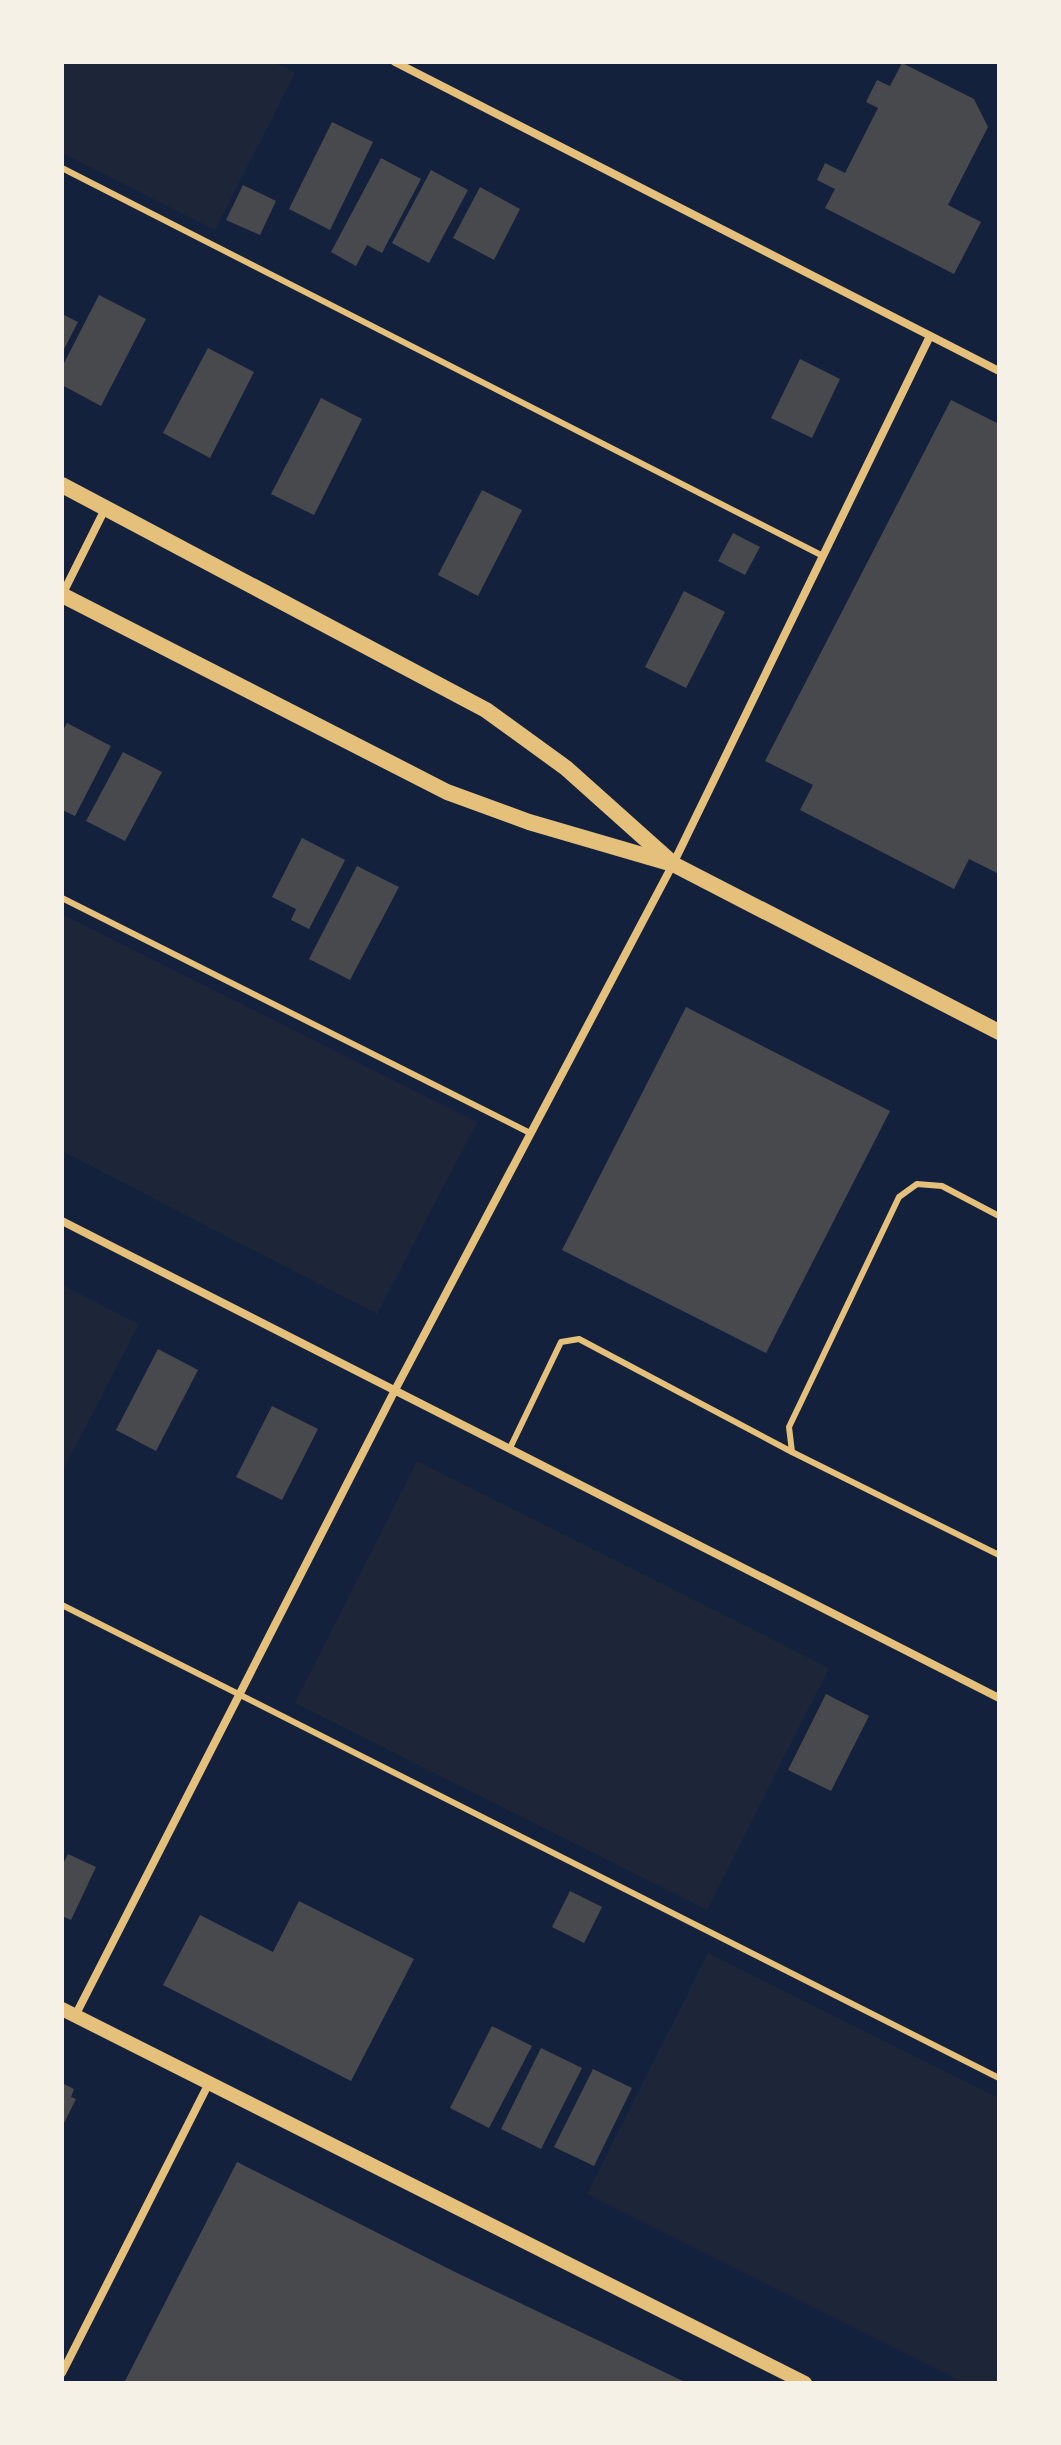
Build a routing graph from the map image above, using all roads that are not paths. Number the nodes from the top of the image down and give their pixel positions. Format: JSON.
{"nodes":[{"id":1,"x":395,"y":62,"type":"edge"},
{"id":2,"x":62,"y":168,"type":"edge"},
{"id":3,"x":930,"y":336,"type":"junction"},
{"id":4,"x":999,"y":371,"type":"edge"},
{"id":5,"x":62,"y":485,"type":"edge"},
{"id":6,"x":106,"y":507,"type":"junction"},
{"id":7,"x":821,"y":555,"type":"junction"},
{"id":8,"x":62,"y":595,"type":"edge"},
{"id":9,"x":673,"y":864,"type":"junction"},
{"id":10,"x":62,"y":898,"type":"edge"},
{"id":11,"x":999,"y":1032,"type":"edge"},
{"id":12,"x":530,"y":1133,"type":"junction"},
{"id":13,"x":999,"y":1216,"type":"edge"},
{"id":14,"x":62,"y":1221,"type":"edge"},
{"id":15,"x":395,"y":1390,"type":"junction"},
{"id":16,"x":510,"y":1448,"type":"junction"},
{"id":17,"x":792,"y":1452,"type":"junction"},
{"id":18,"x":999,"y":1555,"type":"edge"},
{"id":19,"x":62,"y":1605,"type":"edge"},
{"id":20,"x":240,"y":1694,"type":"junction"},
{"id":21,"x":999,"y":1698,"type":"edge"},
{"id":22,"x":69,"y":2012,"type":"edge"},
{"id":23,"x":999,"y":2078,"type":"edge"},
{"id":24,"x":209,"y":2083,"type":"junction"},
{"id":25,"x":62,"y":2373,"type":"edge"},
{"id":26,"x":788,"y":2379,"type":"edge"},
{"id":27,"x":805,"y":2383,"type":"edge"}],
"edges":[{"from":1,"to":3,"type":"street"},
{"from":2,"to":7,"type":"lane"},
{"from":3,"to":4,"type":"street"},
{"from":3,"to":7,"type":"street"},
{"from":5,"to":6,"type":"main road"},
{"from":6,"to":8,"type":"street"},
{"from":6,"to":9,"type":"main road"},
{"from":7,"to":9,"type":"street"},
{"from":8,"to":9,"type":"main road"},
{"from":9,"to":11,"type":"main road"},
{"from":9,"to":12,"type":"street"},
{"from":10,"to":12,"type":"lane"},
{"from":12,"to":15,"type":"street"},
{"from":13,"to":17,"type":"lane"},
{"from":14,"to":15,"type":"street"},
{"from":15,"to":16,"type":"street"},
{"from":15,"to":20,"type":"street"},
{"from":16,"to":17,"type":"lane"},
{"from":16,"to":21,"type":"street"},
{"from":17,"to":18,"type":"lane"},
{"from":19,"to":20,"type":"lane"},
{"from":20,"to":22,"type":"street"},
{"from":20,"to":23,"type":"lane"},
{"from":22,"to":24,"type":"street"},
{"from":24,"to":25,"type":"street"},
{"from":24,"to":26,"type":"street"},
{"from":26,"to":27,"type":"street"}]}
